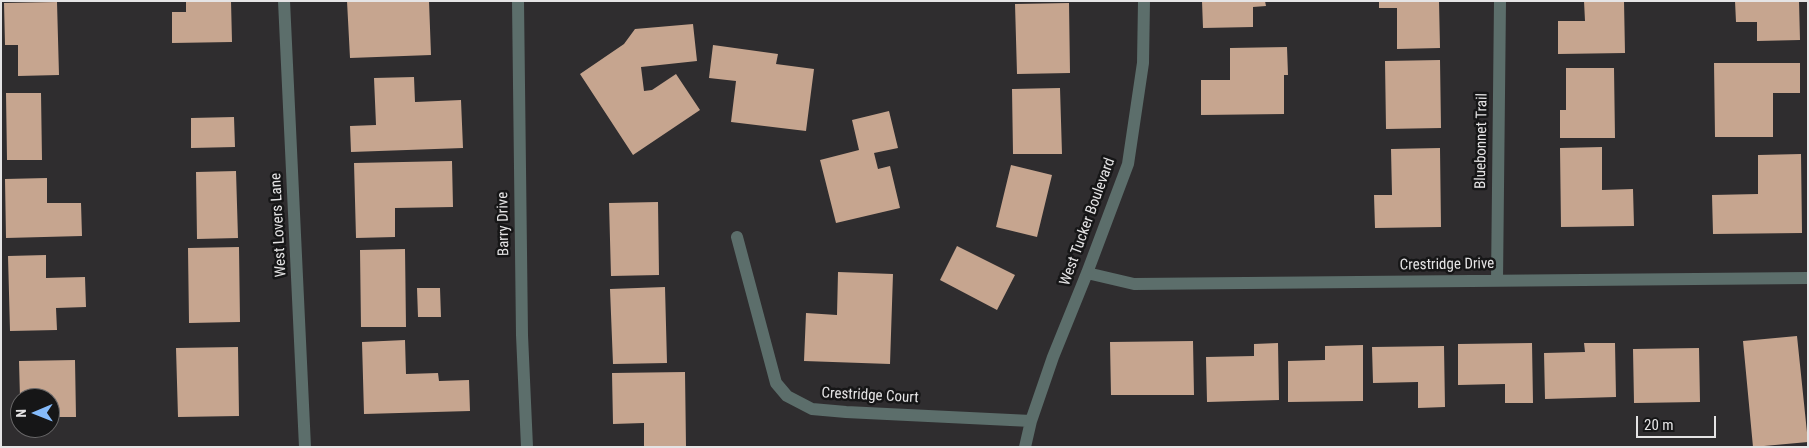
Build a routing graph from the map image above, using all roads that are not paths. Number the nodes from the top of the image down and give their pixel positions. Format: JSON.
{"nodes":[{"id":1,"x":284,"y":1,"type":"edge"},
{"id":2,"x":518,"y":1,"type":"edge"},
{"id":3,"x":1144,"y":1,"type":"edge"},
{"id":4,"x":1500,"y":1,"type":"edge"},
{"id":5,"x":737,"y":238,"type":"dead end"},
{"id":6,"x":1088,"y":273,"type":"junction"},
{"id":7,"x":1808,"y":278,"type":"edge"},
{"id":8,"x":1497,"y":281,"type":"junction"},
{"id":9,"x":1031,"y":421,"type":"junction"},
{"id":10,"x":305,"y":447,"type":"edge"},
{"id":11,"x":528,"y":447,"type":"edge"},
{"id":12,"x":1025,"y":447,"type":"edge"}],
"edges":[{"from":1,"to":10,"type":"street","name":"West Lovers Lane"},
{"from":2,"to":11,"type":"street","name":"Barry Drive"},
{"from":3,"to":6,"type":"street","name":"West Tucker Boulevard"},
{"from":4,"to":8,"type":"street","name":"Bluebonnet Trail"},
{"from":5,"to":9,"type":"street","name":"Crestridge Court"},
{"from":6,"to":8,"type":"street","name":"Crestridge Drive"},
{"from":6,"to":9,"type":"street","name":"West Tucker Boulevard"},
{"from":7,"to":8,"type":"street","name":"Crestridge Drive"},
{"from":9,"to":12,"type":"street","name":"West Tucker Boulevard"}]}
